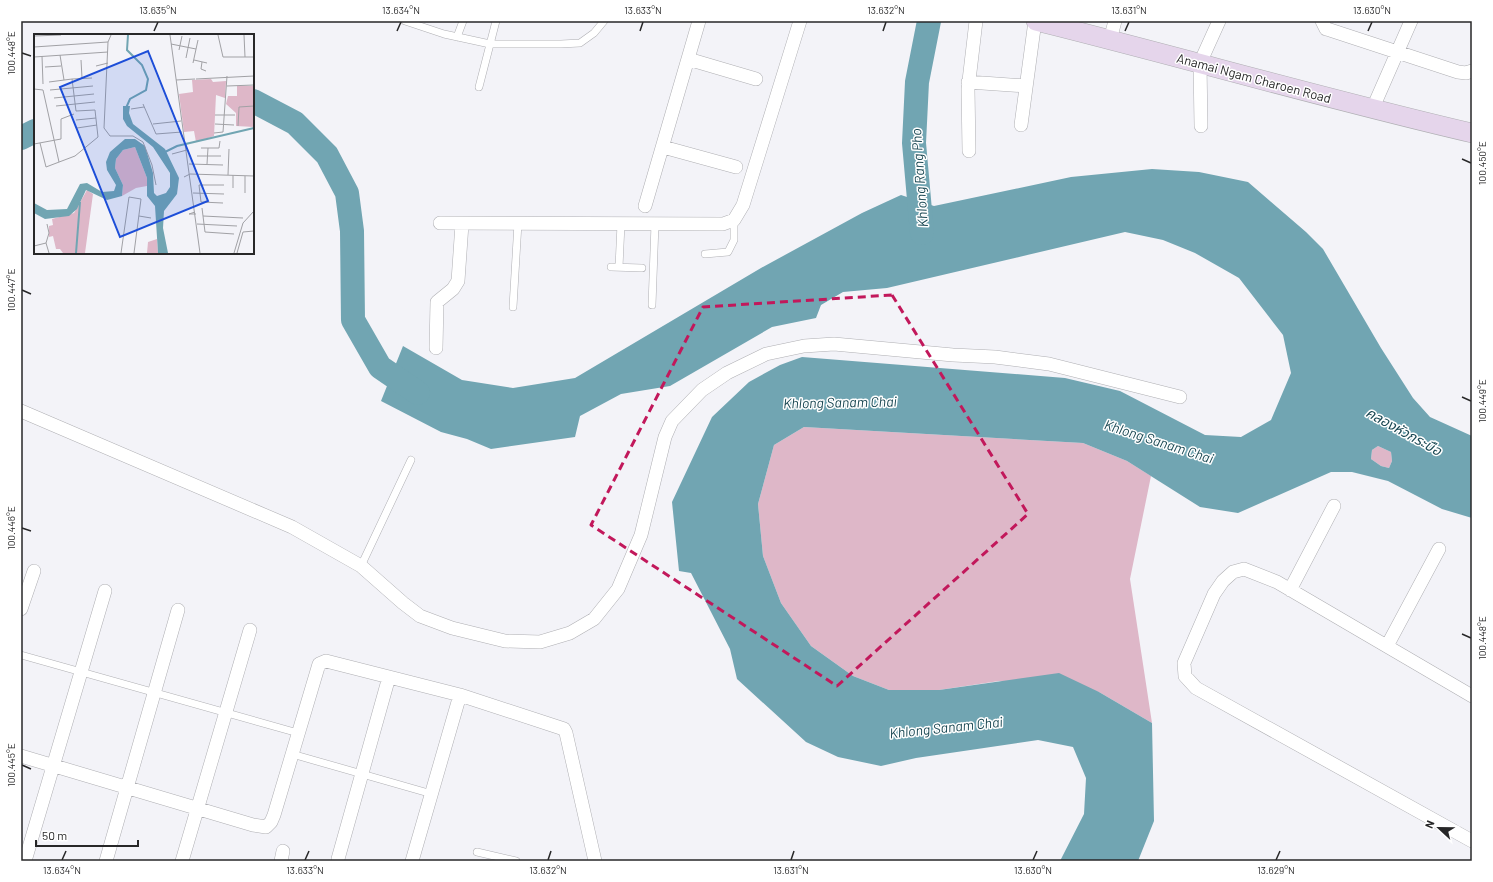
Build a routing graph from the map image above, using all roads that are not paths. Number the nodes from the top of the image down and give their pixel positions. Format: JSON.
{"nodes":[{"id":1,"x":405,"y":21,"type":"edge"},
{"id":2,"x":463,"y":21,"type":"edge"},
{"id":3,"x":496,"y":21,"type":"edge"},
{"id":4,"x":604,"y":21,"type":"edge"},
{"id":5,"x":699,"y":21,"type":"edge"},
{"id":6,"x":800,"y":21,"type":"edge"},
{"id":7,"x":976,"y":21,"type":"edge"},
{"id":8,"x":1035,"y":21,"type":"edge"},
{"id":9,"x":1115,"y":21,"type":"edge"},
{"id":10,"x":1219,"y":21,"type":"edge"},
{"id":11,"x":1322,"y":21,"type":"edge"},
{"id":12,"x":1411,"y":21,"type":"edge"},
{"id":13,"x":457,"y":37,"type":"junction"},
{"id":14,"x":1110,"y":40,"type":"junction"},
{"id":15,"x":490,"y":44,"type":"junction"},
{"id":16,"x":1397,"y":51,"type":"junction"},
{"id":17,"x":688,"y":59,"type":"junction"},
{"id":18,"x":1200,"y":63,"type":"junction"},
{"id":19,"x":1472,"y":71,"type":"edge"},
{"id":20,"x":756,"y":79,"type":"dead end"},
{"id":21,"x":968,"y":82,"type":"junction"},
{"id":22,"x":1026,"y":86,"type":"junction"},
{"id":23,"x":478,"y":87,"type":"dead end"},
{"id":24,"x":1372,"y":110,"type":"junction"},
{"id":25,"x":1021,"y":125,"type":"dead end"},
{"id":26,"x":1201,"y":126,"type":"dead end"},
{"id":27,"x":1472,"y":133,"type":"edge"},
{"id":28,"x":663,"y":147,"type":"junction"},
{"id":29,"x":969,"y":151,"type":"dead end"},
{"id":30,"x":736,"y":167,"type":"dead end"},
{"id":31,"x":645,"y":206,"type":"dead end"},
{"id":32,"x":734,"y":220,"type":"junction"},
{"id":33,"x":440,"y":223,"type":"dead end"},
{"id":34,"x":518,"y":223,"type":"junction"},
{"id":35,"x":462,"y":224,"type":"junction"},
{"id":36,"x":622,"y":224,"type":"junction"},
{"id":37,"x":655,"y":224,"type":"junction"},
{"id":38,"x":704,"y":254,"type":"dead end"},
{"id":39,"x":619,"y":267,"type":"junction"},
{"id":40,"x":611,"y":268,"type":"dead end"},
{"id":41,"x":642,"y":268,"type":"dead end"},
{"id":42,"x":652,"y":305,"type":"dead end"},
{"id":43,"x":514,"y":308,"type":"dead end"},
{"id":44,"x":436,"y":348,"type":"dead end"},
{"id":45,"x":1180,"y":397,"type":"dead end"},
{"id":46,"x":21,"y":410,"type":"edge"},
{"id":47,"x":411,"y":460,"type":"dead end"},
{"id":48,"x":1334,"y":506,"type":"dead end"},
{"id":49,"x":1439,"y":549,"type":"dead end"},
{"id":50,"x":361,"y":566,"type":"junction"},
{"id":51,"x":34,"y":571,"type":"dead end"},
{"id":52,"x":1290,"y":590,"type":"junction"},
{"id":53,"x":105,"y":591,"type":"dead end"},
{"id":54,"x":21,"y":609,"type":"edge"},
{"id":55,"x":178,"y":610,"type":"dead end"},
{"id":56,"x":250,"y":630,"type":"dead end"},
{"id":57,"x":1387,"y":646,"type":"junction"},
{"id":58,"x":21,"y":655,"type":"edge"},
{"id":59,"x":80,"y":672,"type":"junction"},
{"id":60,"x":390,"y":677,"type":"junction"},
{"id":61,"x":154,"y":694,"type":"junction"},
{"id":62,"x":460,"y":695,"type":"junction"},
{"id":63,"x":1472,"y":696,"type":"edge"},
{"id":64,"x":225,"y":713,"type":"junction"},
{"id":65,"x":298,"y":733,"type":"junction"},
{"id":66,"x":292,"y":754,"type":"junction"},
{"id":67,"x":21,"y":756,"type":"edge"},
{"id":68,"x":52,"y":766,"type":"junction"},
{"id":69,"x":362,"y":774,"type":"junction"},
{"id":70,"x":127,"y":788,"type":"junction"},
{"id":71,"x":432,"y":794,"type":"junction"},
{"id":72,"x":197,"y":809,"type":"junction"},
{"id":73,"x":1472,"y":841,"type":"edge"},
{"id":74,"x":477,"y":852,"type":"dead end"},
{"id":75,"x":26,"y":859,"type":"edge"},
{"id":76,"x":338,"y":859,"type":"dead end"},
{"id":77,"x":106,"y":861,"type":"edge"},
{"id":78,"x":182,"y":861,"type":"edge"},
{"id":79,"x":412,"y":861,"type":"edge"},
{"id":80,"x":516,"y":861,"type":"edge"},
{"id":81,"x":595,"y":861,"type":"edge"}],
"edges":[{"from":1,"to":13,"type":"lane"},
{"from":2,"to":13,"type":"lane"},
{"from":3,"to":15,"type":"lane"},
{"from":4,"to":15,"type":"lane"},
{"from":5,"to":17,"type":"street"},
{"from":6,"to":32,"type":"street"},
{"from":7,"to":21,"type":"street"},
{"from":8,"to":14,"type":"street","name":"Anamai Ngam Charoen Road"},
{"from":8,"to":22,"type":"street"},
{"from":9,"to":14,"type":"street"},
{"from":10,"to":18,"type":"street"},
{"from":11,"to":16,"type":"street"},
{"from":12,"to":16,"type":"street"},
{"from":13,"to":15,"type":"lane"},
{"from":14,"to":18,"type":"street","name":"Anamai Ngam Charoen Road"},
{"from":15,"to":23,"type":"lane"},
{"from":16,"to":19,"type":"street"},
{"from":16,"to":24,"type":"street"},
{"from":17,"to":20,"type":"street"},
{"from":17,"to":28,"type":"street"},
{"from":18,"to":24,"type":"street","name":"Anamai Ngam Charoen Road"},
{"from":18,"to":26,"type":"street"},
{"from":21,"to":22,"type":"street"},
{"from":21,"to":29,"type":"street"},
{"from":22,"to":25,"type":"street"},
{"from":24,"to":27,"type":"street","name":"Anamai Ngam Charoen Road"},
{"from":28,"to":30,"type":"street"},
{"from":28,"to":31,"type":"street"},
{"from":32,"to":37,"type":"street"},
{"from":32,"to":38,"type":"lane"},
{"from":33,"to":35,"type":"street"},
{"from":34,"to":35,"type":"street"},
{"from":34,"to":36,"type":"street"},
{"from":34,"to":43,"type":"lane"},
{"from":35,"to":44,"type":"street"},
{"from":36,"to":37,"type":"street"},
{"from":36,"to":39,"type":"lane"},
{"from":37,"to":42,"type":"lane"},
{"from":39,"to":40,"type":"lane"},
{"from":39,"to":41,"type":"lane"},
{"from":45,"to":50,"type":"street"},
{"from":46,"to":50,"type":"street"},
{"from":47,"to":50,"type":"lane"},
{"from":48,"to":52,"type":"street"},
{"from":49,"to":57,"type":"street"},
{"from":51,"to":54,"type":"street"},
{"from":52,"to":57,"type":"street"},
{"from":52,"to":73,"type":"street"},
{"from":53,"to":59,"type":"street"},
{"from":55,"to":61,"type":"street"},
{"from":56,"to":64,"type":"street"},
{"from":57,"to":63,"type":"street"},
{"from":58,"to":59,"type":"lane"},
{"from":59,"to":61,"type":"lane"},
{"from":59,"to":68,"type":"street"},
{"from":60,"to":62,"type":"street"},
{"from":60,"to":65,"type":"street"},
{"from":60,"to":69,"type":"street"},
{"from":61,"to":64,"type":"lane"},
{"from":61,"to":70,"type":"street"},
{"from":62,"to":71,"type":"street"},
{"from":62,"to":81,"type":"street"},
{"from":64,"to":65,"type":"lane"},
{"from":64,"to":72,"type":"street"},
{"from":65,"to":66,"type":"street"},
{"from":66,"to":69,"type":"lane"},
{"from":66,"to":72,"type":"street"},
{"from":67,"to":68,"type":"street"},
{"from":68,"to":70,"type":"street"},
{"from":68,"to":75,"type":"street"},
{"from":69,"to":71,"type":"lane"},
{"from":69,"to":76,"type":"street"},
{"from":70,"to":72,"type":"street"},
{"from":70,"to":77,"type":"street"},
{"from":71,"to":79,"type":"street"},
{"from":72,"to":78,"type":"street"},
{"from":74,"to":80,"type":"lane"}]}
